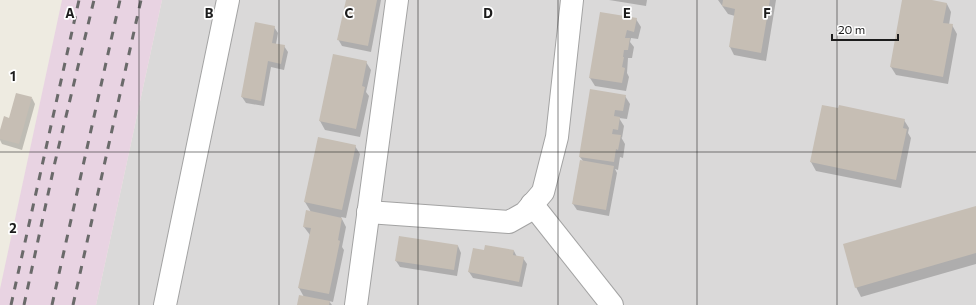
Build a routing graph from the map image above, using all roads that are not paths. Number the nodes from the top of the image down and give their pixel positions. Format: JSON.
{"nodes":[{"id":1,"x":228,"y":0,"type":"edge"},
{"id":2,"x":397,"y":0,"type":"edge"},
{"id":3,"x":572,"y":0,"type":"edge"},
{"id":4,"x":532,"y":204,"type":"junction"},
{"id":5,"x":368,"y":212,"type":"junction"},
{"id":6,"x":165,"y":305,"type":"edge"},
{"id":7,"x":356,"y":305,"type":"edge"},
{"id":8,"x":612,"y":305,"type":"edge"}],
"edges":[{"from":1,"to":6,"type":"lane"},
{"from":2,"to":5,"type":"lane"},
{"from":3,"to":4,"type":"lane"},
{"from":4,"to":5,"type":"lane"},
{"from":4,"to":8,"type":"lane"},
{"from":5,"to":7,"type":"lane"}]}
